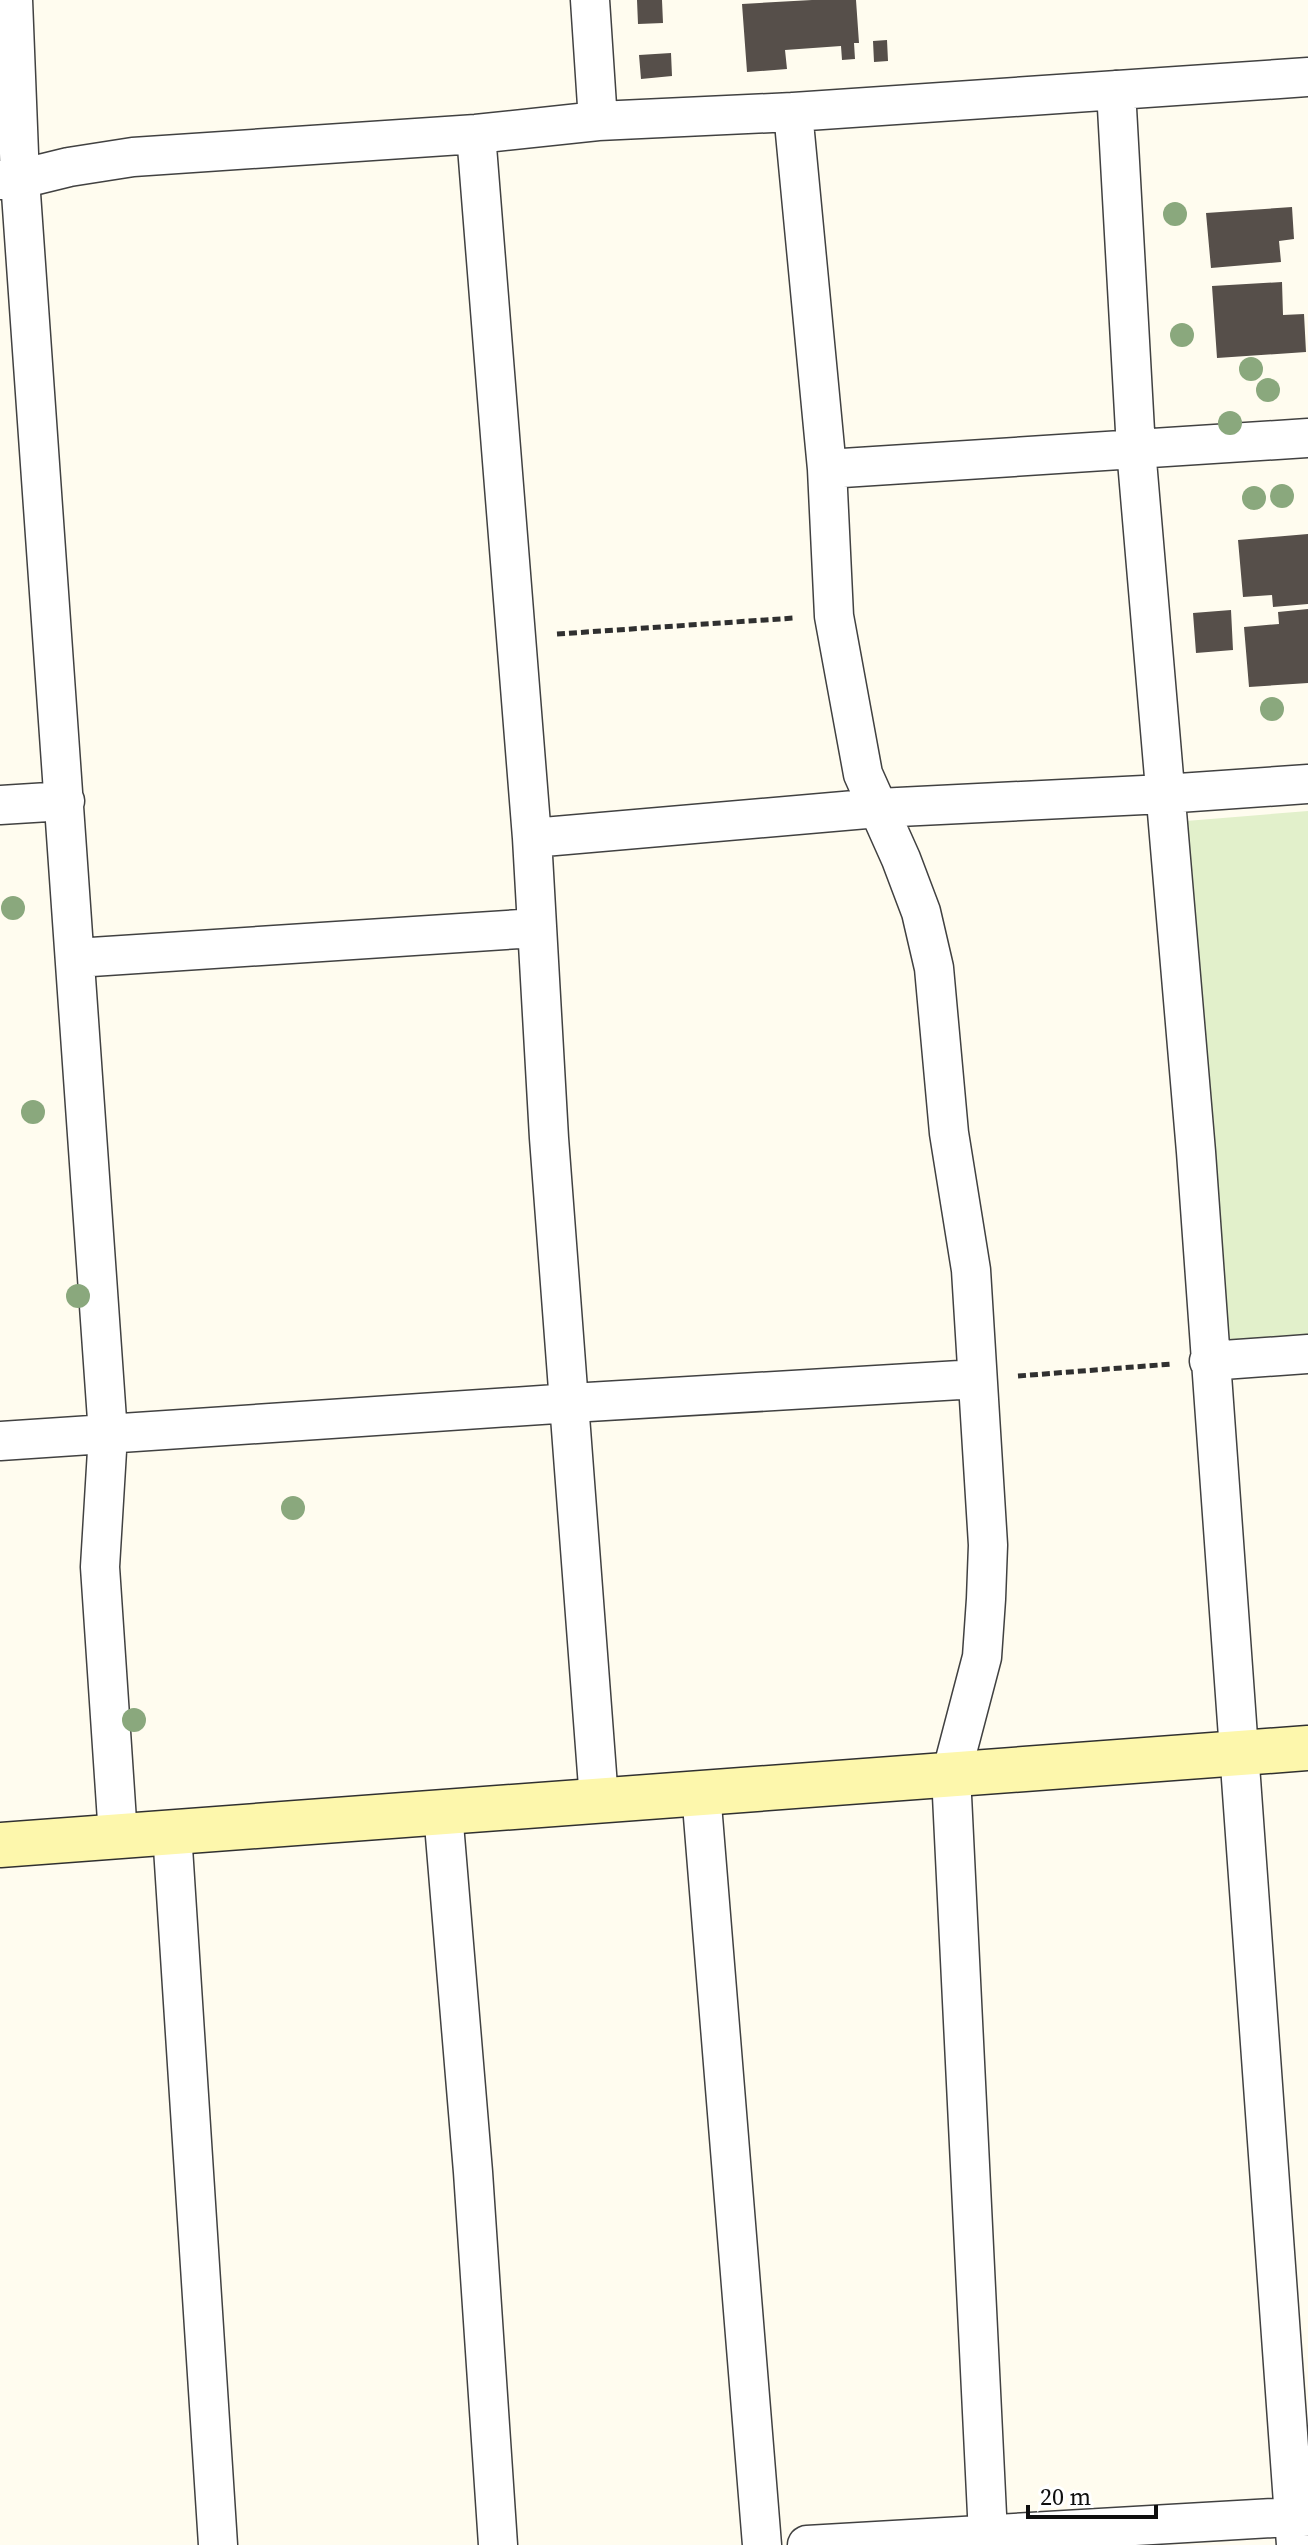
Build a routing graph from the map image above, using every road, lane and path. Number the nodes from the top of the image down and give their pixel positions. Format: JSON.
{"nodes":[{"id":1,"x":13,"y":0,"type":"edge"},
{"id":2,"x":590,"y":0,"type":"edge"},
{"id":3,"x":1308,"y":77,"type":"edge"},
{"id":4,"x":1116,"y":90,"type":"junction"},
{"id":5,"x":793,"y":112,"type":"junction"},
{"id":6,"x":598,"y":121,"type":"junction"},
{"id":7,"x":476,"y":134,"type":"junction"},
{"id":8,"x":10,"y":180,"type":"edge"},
{"id":9,"x":1308,"y":438,"type":"edge"},
{"id":10,"x":1136,"y":449,"type":"junction"},
{"id":11,"x":827,"y":469,"type":"junction"},
{"id":12,"x":834,"y":616,"type":"junction"},
{"id":13,"x":516,"y":637,"type":"junction"},
{"id":14,"x":1308,"y":784,"type":"edge"},
{"id":15,"x":1164,"y":794,"type":"junction"},
{"id":16,"x":65,"y":801,"type":"junction"},
{"id":17,"x":0,"y":805,"type":"edge"},
{"id":18,"x":878,"y":808,"type":"junction"},
{"id":19,"x":532,"y":838,"type":"junction"},
{"id":20,"x":536,"y":928,"type":"junction"},
{"id":21,"x":76,"y":958,"type":"junction"},
{"id":22,"x":1308,"y":1354,"type":"edge"},
{"id":23,"x":1209,"y":1361,"type":"junction"},
{"id":24,"x":977,"y":1379,"type":"junction"},
{"id":25,"x":571,"y":1403,"type":"junction"},
{"id":26,"x":108,"y":1434,"type":"junction"},
{"id":27,"x":0,"y":1441,"type":"edge"},
{"id":28,"x":1308,"y":1748,"type":"edge"},
{"id":29,"x":1238,"y":1753,"type":"junction"},
{"id":30,"x":951,"y":1775,"type":"junction"},
{"id":31,"x":701,"y":1792,"type":"junction"},
{"id":32,"x":599,"y":1800,"type":"junction"},
{"id":33,"x":443,"y":1812,"type":"junction"},
{"id":34,"x":172,"y":1832,"type":"junction"},
{"id":35,"x":118,"y":1836,"type":"junction"},
{"id":36,"x":0,"y":1845,"type":"edge"},
{"id":37,"x":1299,"y":2526,"type":"edge"},
{"id":38,"x":988,"y":2535,"type":"junction"},
{"id":39,"x":872,"y":2543,"type":"edge"},
{"id":40,"x":218,"y":2545,"type":"edge"},
{"id":41,"x":498,"y":2545,"type":"edge"},
{"id":42,"x":762,"y":2545,"type":"edge"},
{"id":43,"x":807,"y":2545,"type":"edge"}],
"edges":[{"from":1,"to":8,"type":"street"},
{"from":2,"to":6,"type":"street"},
{"from":3,"to":4,"type":"street"},
{"from":4,"to":5,"type":"street"},
{"from":4,"to":10,"type":"street"},
{"from":5,"to":6,"type":"street"},
{"from":5,"to":11,"type":"street"},
{"from":6,"to":7,"type":"street"},
{"from":7,"to":8,"type":"street"},
{"from":7,"to":13,"type":"street"},
{"from":8,"to":16,"type":"street"},
{"from":9,"to":10,"type":"street"},
{"from":10,"to":11,"type":"street"},
{"from":10,"to":15,"type":"street"},
{"from":11,"to":12,"type":"street"},
{"from":12,"to":13,"type":"path"},
{"from":12,"to":18,"type":"street"},
{"from":13,"to":19,"type":"street"},
{"from":14,"to":15,"type":"street"},
{"from":15,"to":18,"type":"street"},
{"from":15,"to":23,"type":"street"},
{"from":16,"to":17,"type":"street"},
{"from":16,"to":21,"type":"street"},
{"from":18,"to":19,"type":"street"},
{"from":18,"to":24,"type":"street"},
{"from":19,"to":20,"type":"street"},
{"from":20,"to":21,"type":"street"},
{"from":20,"to":25,"type":"street"},
{"from":21,"to":26,"type":"street"},
{"from":22,"to":23,"type":"street"},
{"from":23,"to":24,"type":"path"},
{"from":23,"to":29,"type":"street"},
{"from":24,"to":25,"type":"street"},
{"from":24,"to":30,"type":"street"},
{"from":25,"to":26,"type":"street"},
{"from":25,"to":32,"type":"street"},
{"from":26,"to":27,"type":"street"},
{"from":26,"to":35,"type":"street"},
{"from":28,"to":29,"type":"street"},
{"from":29,"to":30,"type":"street"},
{"from":29,"to":37,"type":"street"},
{"from":30,"to":31,"type":"street"},
{"from":30,"to":38,"type":"street"},
{"from":31,"to":32,"type":"street"},
{"from":31,"to":42,"type":"street"},
{"from":32,"to":33,"type":"street"},
{"from":33,"to":34,"type":"street"},
{"from":33,"to":41,"type":"street"},
{"from":34,"to":35,"type":"street"},
{"from":34,"to":40,"type":"street"},
{"from":35,"to":36,"type":"street"},
{"from":37,"to":38,"type":"street"},
{"from":38,"to":39,"type":"street"},
{"from":39,"to":43,"type":"street"}]}
